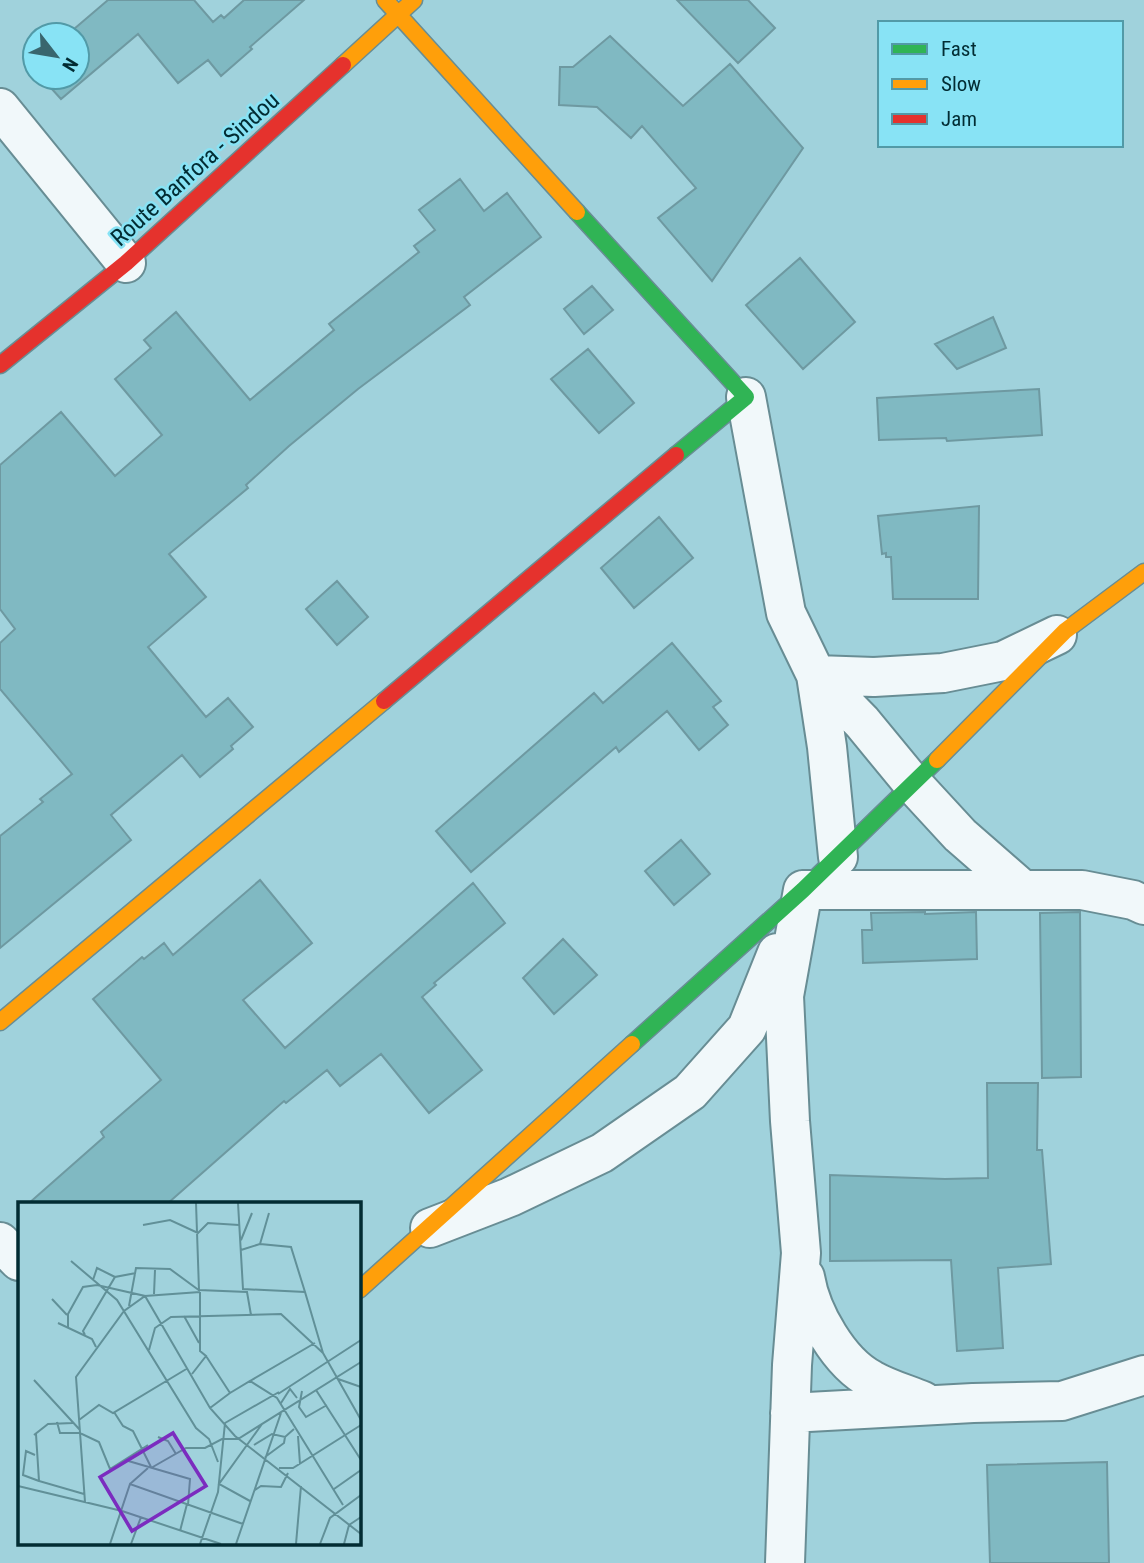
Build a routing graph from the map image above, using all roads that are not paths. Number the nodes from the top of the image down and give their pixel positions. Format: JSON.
{"nodes":[{"id":1,"x":385,"y":0,"type":"edge"},
{"id":2,"x":414,"y":0,"type":"edge"},
{"id":3,"x":398,"y":16,"type":"junction"},
{"id":4,"x":0,"y":108,"type":"edge"},
{"id":5,"x":126,"y":263,"type":"junction"},
{"id":6,"x":0,"y":365,"type":"edge"},
{"id":7,"x":746,"y":397,"type":"junction"},
{"id":8,"x":1144,"y":572,"type":"edge"},
{"id":9,"x":1065,"y":631,"type":"junction"},
{"id":10,"x":816,"y":675,"type":"junction"},
{"id":11,"x":913,"y":785,"type":"junction"},
{"id":12,"x":838,"y":857,"type":"junction"},
{"id":13,"x":803,"y":890,"type":"junction"},
{"id":14,"x":1023,"y":890,"type":"junction"},
{"id":15,"x":1144,"y":905,"type":"edge"},
{"id":16,"x":0,"y":1022,"type":"edge"},
{"id":17,"x":426,"y":1230,"type":"junction"},
{"id":18,"x":0,"y":1242,"type":"edge"},
{"id":19,"x":801,"y":1253,"type":"junction"},
{"id":20,"x":18,"y":1260,"type":"edge"},
{"id":21,"x":360,"y":1289,"type":"edge"},
{"id":22,"x":1144,"y":1375,"type":"edge"},
{"id":23,"x":934,"y":1405,"type":"junction"},
{"id":24,"x":790,"y":1413,"type":"junction"},
{"id":25,"x":785,"y":1563,"type":"edge"}],
"edges":[{"from":1,"to":3,"type":"street"},
{"from":2,"to":3,"type":"street","name":"Route Banfora - Sindou"},
{"from":3,"to":5,"type":"street","name":"Route Banfora - Sindou"},
{"from":3,"to":7,"type":"street"},
{"from":4,"to":5,"type":"street"},
{"from":5,"to":6,"type":"street","name":"Route Banfora - Sindou"},
{"from":7,"to":10,"type":"street"},
{"from":7,"to":16,"type":"street"},
{"from":8,"to":9,"type":"street"},
{"from":9,"to":10,"type":"street"},
{"from":9,"to":11,"type":"street"},
{"from":10,"to":11,"type":"street"},
{"from":10,"to":12,"type":"street"},
{"from":11,"to":12,"type":"street"},
{"from":11,"to":14,"type":"street"},
{"from":12,"to":13,"type":"street"},
{"from":13,"to":14,"type":"street"},
{"from":13,"to":17,"type":"street"},
{"from":13,"to":17,"type":"street"},
{"from":13,"to":19,"type":"street"},
{"from":14,"to":15,"type":"street"},
{"from":17,"to":21,"type":"street"},
{"from":18,"to":20,"type":"street"},
{"from":19,"to":23,"type":"street"},
{"from":19,"to":24,"type":"street"},
{"from":22,"to":23,"type":"street"},
{"from":23,"to":24,"type":"street"},
{"from":24,"to":25,"type":"street"}]}
